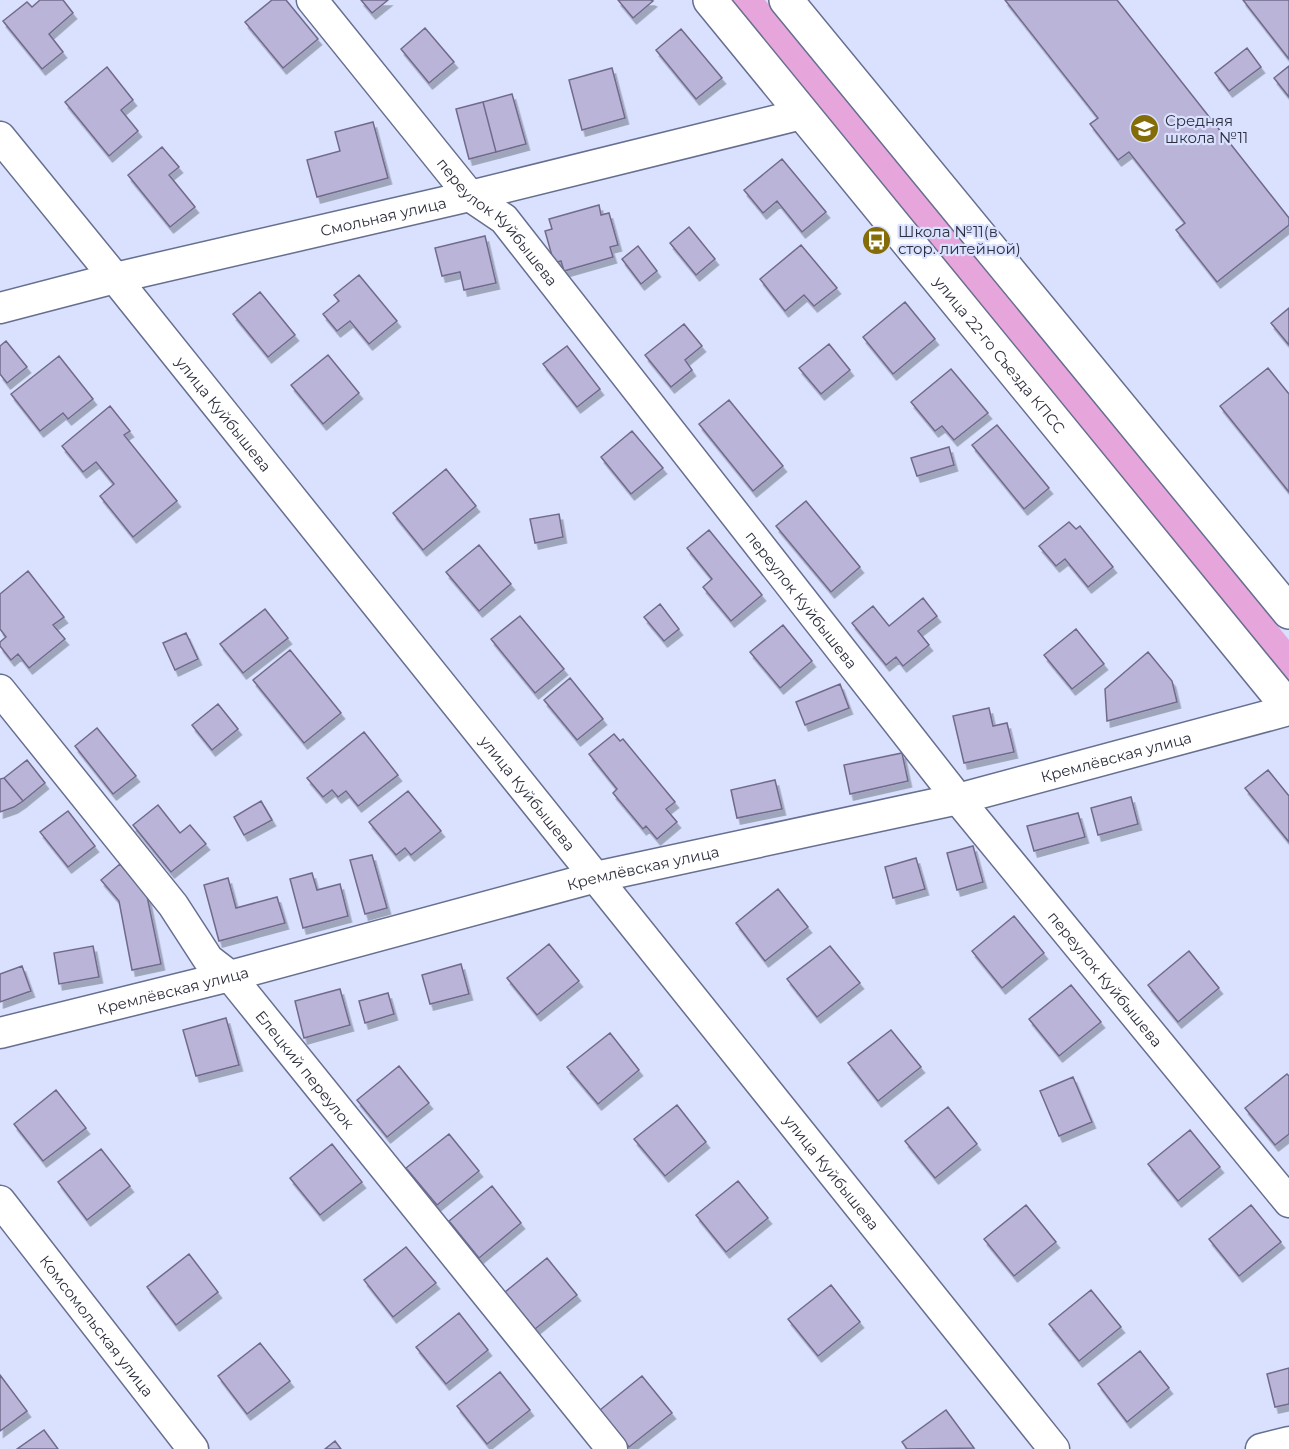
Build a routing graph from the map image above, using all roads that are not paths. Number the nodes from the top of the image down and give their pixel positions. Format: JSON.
{"nodes":[{"id":1,"x":312,"y":0,"type":"edge"},
{"id":2,"x":710,"y":0,"type":"edge"},
{"id":3,"x":786,"y":0,"type":"edge"},
{"id":4,"x":802,"y":114,"type":"junction"},
{"id":5,"x":0,"y":137,"type":"edge"},
{"id":6,"x":470,"y":196,"type":"junction"},
{"id":7,"x":115,"y":278,"type":"junction"},
{"id":8,"x":0,"y":309,"type":"edge"},
{"id":9,"x":1289,"y":612,"type":"edge"},
{"id":10,"x":0,"y":690,"type":"edge"},
{"id":11,"x":1289,"y":709,"type":"edge"},
{"id":12,"x":958,"y":799,"type":"junction"},
{"id":13,"x":596,"y":877,"type":"junction"},
{"id":14,"x":230,"y":976,"type":"junction"},
{"id":15,"x":0,"y":1033,"type":"edge"},
{"id":16,"x":0,"y":1202,"type":"edge"},
{"id":17,"x":1289,"y":1202,"type":"edge"},
{"id":18,"x":1289,"y":1442,"type":"edge"},
{"id":19,"x":193,"y":1449,"type":"edge"},
{"id":20,"x":612,"y":1449,"type":"edge"},
{"id":21,"x":1054,"y":1449,"type":"edge"},
{"id":22,"x":1261,"y":1449,"type":"edge"}],
"edges":[{"from":1,"to":6,"type":"street","name":"переулок Куйбышева"},
{"from":2,"to":4,"type":"main road","name":"улица 22-го Съезда КПСС"},
{"from":3,"to":9,"type":"main road"},
{"from":4,"to":6,"type":"street","name":"Смольная улица"},
{"from":4,"to":11,"type":"main road","name":"улица 22-го Съезда КПСС"},
{"from":5,"to":7,"type":"street","name":"улица Куйбышева"},
{"from":6,"to":7,"type":"street","name":"Смольная улица"},
{"from":6,"to":12,"type":"street","name":"переулок Куйбышева"},
{"from":7,"to":8,"type":"street","name":"Смольная улица"},
{"from":7,"to":13,"type":"street","name":"улица Куйбышева"},
{"from":10,"to":14,"type":"street","name":"Елецкий переулок"},
{"from":11,"to":12,"type":"street","name":"Кремлёвская улица"},
{"from":12,"to":13,"type":"street","name":"Кремлёвская улица"},
{"from":12,"to":17,"type":"street","name":"переулок Куйбышева"},
{"from":13,"to":14,"type":"street","name":"Кремлёвская улица"},
{"from":13,"to":21,"type":"street","name":"улица Куйбышева"},
{"from":14,"to":15,"type":"street","name":"Кремлёвская улица"},
{"from":14,"to":20,"type":"street","name":"Елецкий переулок"},
{"from":16,"to":19,"type":"street","name":"Комсомольская улица"},
{"from":18,"to":22,"type":"street"}]}
